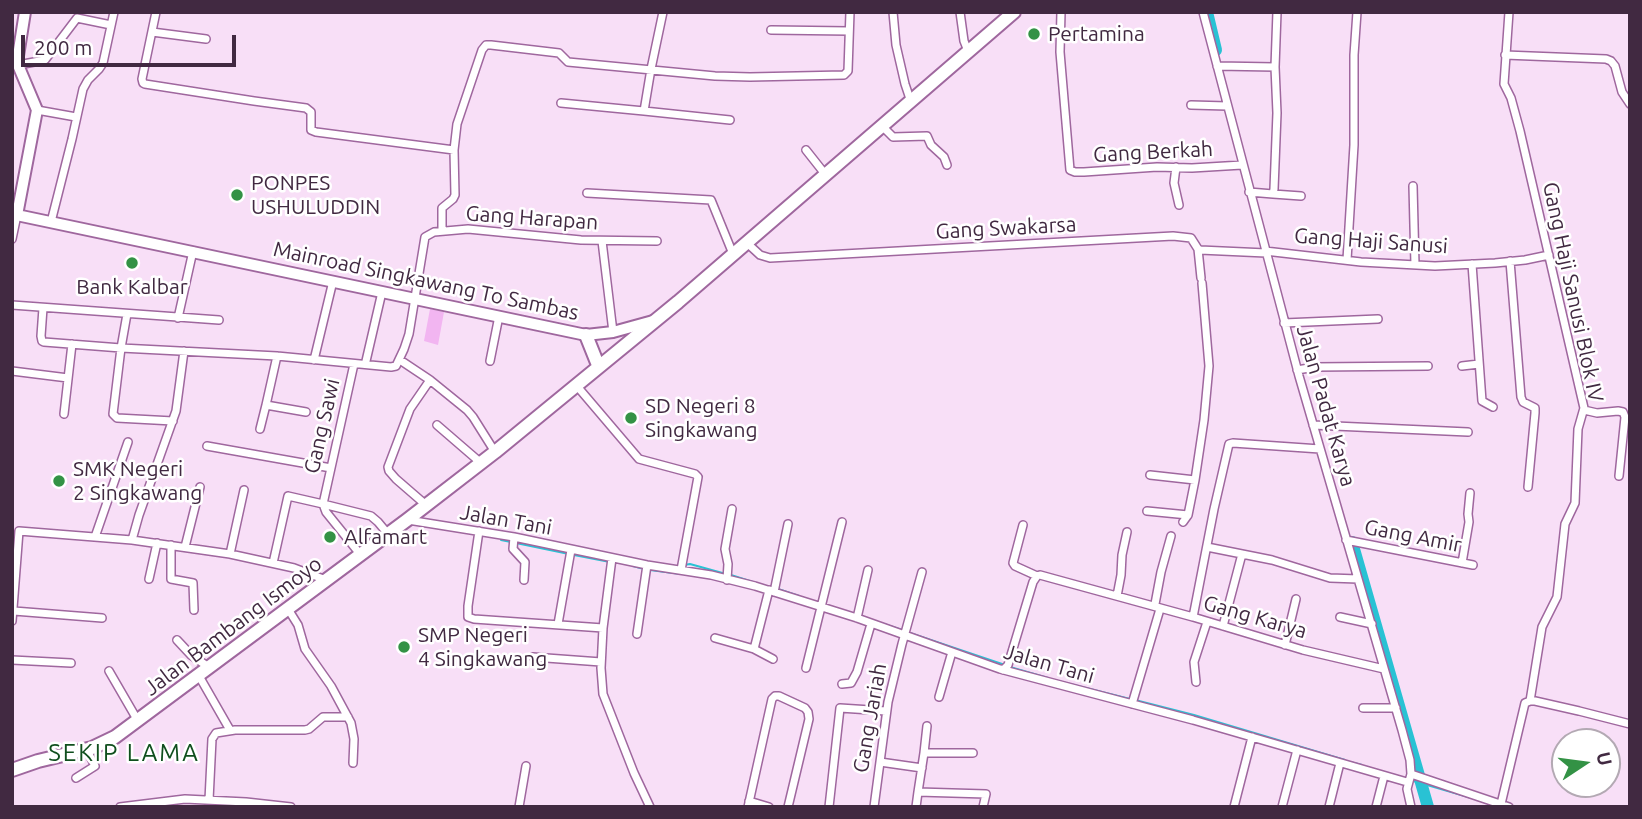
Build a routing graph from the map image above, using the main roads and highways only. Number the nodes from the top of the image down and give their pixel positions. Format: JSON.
{"nodes":[{"id":1,"x":1014,"y":12,"type":"edge"},
{"id":2,"x":655,"y":320,"type":"joint"},
{"id":3,"x":586,"y":335,"type":"road end"},
{"id":4,"x":598,"y":365,"type":"junction"},
{"id":5,"x":12,"y":770,"type":"edge"}],
"edges":[{"from":1,"to":2,"type":"main road","name":"Mainroad Singkawang To Sambas"},
{"from":2,"to":4,"type":"main road","name":"Jalan Bambang Ismoyo"},
{"from":3,"to":4,"type":"main road"},
{"from":4,"to":5,"type":"main road","name":"Jalan Bambang Ismoyo"}]}
